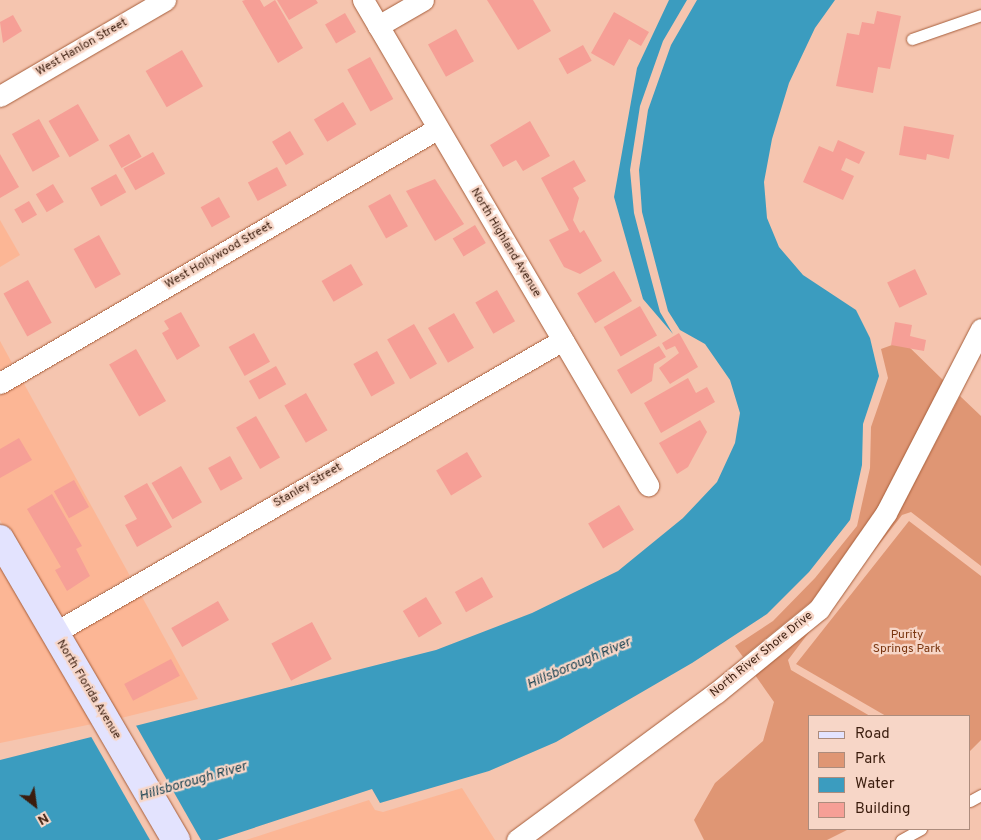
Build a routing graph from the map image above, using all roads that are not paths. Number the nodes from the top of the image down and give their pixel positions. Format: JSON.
{"nodes":[{"id":1,"x":164,"y":0,"type":"edge"},
{"id":2,"x":363,"y":0,"type":"edge"},
{"id":3,"x":423,"y":0,"type":"edge"},
{"id":4,"x":981,"y":15,"type":"edge"},
{"id":5,"x":378,"y":26,"type":"junction"},
{"id":6,"x":912,"y":39,"type":"dead end"},
{"id":7,"x":0,"y":96,"type":"edge"},
{"id":8,"x":437,"y":129,"type":"junction"},
{"id":9,"x":981,"y":329,"type":"edge"},
{"id":10,"x":563,"y":340,"type":"junction"},
{"id":11,"x":0,"y":383,"type":"edge"},
{"id":12,"x":648,"y":485,"type":"dead end"},
{"id":13,"x":0,"y":539,"type":"edge"},
{"id":14,"x":54,"y":633,"type":"junction"},
{"id":15,"x":919,"y":830,"type":"edge"},
{"id":16,"x":176,"y":840,"type":"edge"},
{"id":17,"x":517,"y":840,"type":"edge"},
{"id":18,"x":901,"y":840,"type":"edge"}],
"edges":[{"from":1,"to":7,"type":"street","name":"West Hanlon Street"},
{"from":2,"to":5,"type":"street","name":"North Highland Avenue"},
{"from":3,"to":5,"type":"street"},
{"from":4,"to":6,"type":"lane"},
{"from":5,"to":8,"type":"street","name":"North Highland Avenue"},
{"from":8,"to":10,"type":"street","name":"North Highland Avenue"},
{"from":8,"to":11,"type":"street","name":"West Hollywood Street"},
{"from":9,"to":17,"type":"street","name":"North River Shore Drive"},
{"from":10,"to":12,"type":"street","name":"North Highland Avenue"},
{"from":10,"to":14,"type":"street","name":"Stanley Street"},
{"from":13,"to":14,"type":"main road","name":"North Florida Avenue"},
{"from":14,"to":16,"type":"main road","name":"North Florida Avenue"},
{"from":15,"to":18,"type":"lane"}]}
